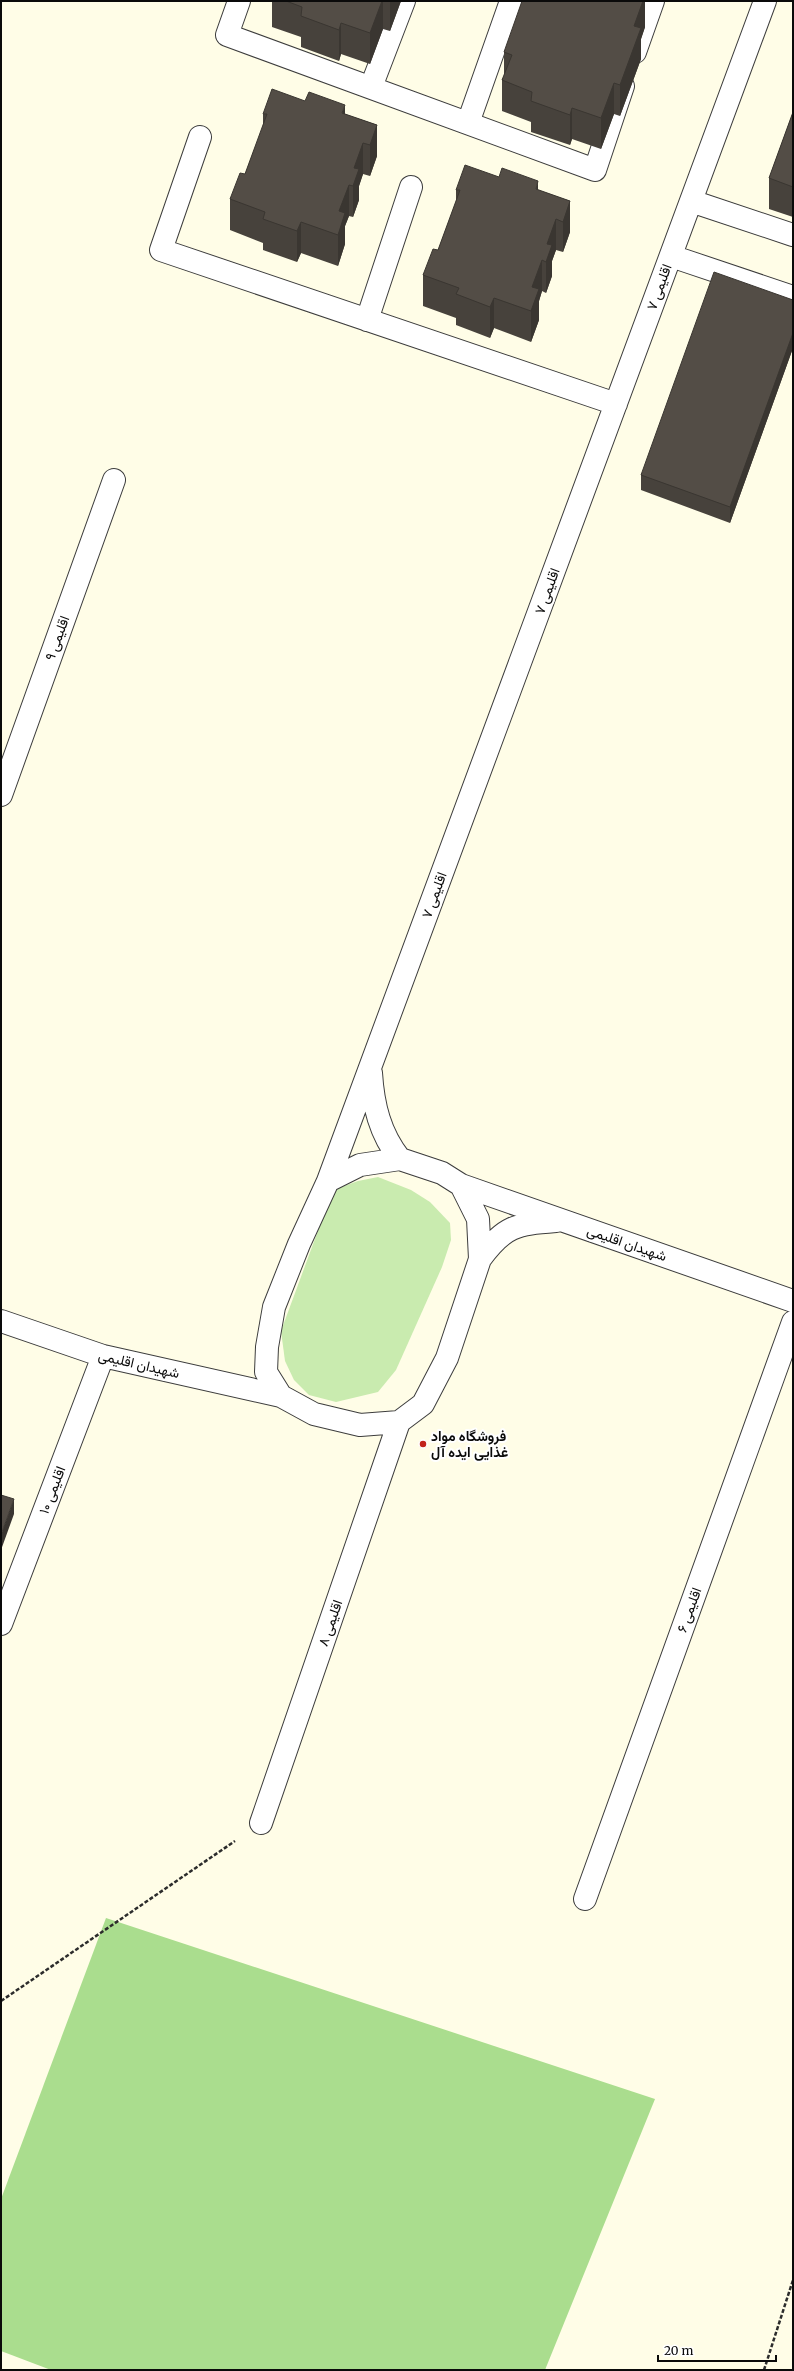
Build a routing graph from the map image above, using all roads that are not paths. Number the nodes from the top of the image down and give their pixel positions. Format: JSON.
{"nodes":[{"id":1,"x":239,"y":1,"type":"edge"},
{"id":2,"x":404,"y":1,"type":"edge"},
{"id":3,"x":511,"y":1,"type":"edge"},
{"id":4,"x":652,"y":1,"type":"edge"},
{"id":5,"x":765,"y":1,"type":"edge"},
{"id":6,"x":371,"y":87,"type":"junction"},
{"id":7,"x":468,"y":123,"type":"junction"},
{"id":8,"x":200,"y":137,"type":"dead end"},
{"id":9,"x":411,"y":187,"type":"dead end"},
{"id":10,"x":691,"y":201,"type":"junction"},
{"id":11,"x":793,"y":235,"type":"edge"},
{"id":12,"x":671,"y":256,"type":"junction"},
{"id":13,"x":793,"y":297,"type":"edge"},
{"id":14,"x":367,"y":320,"type":"junction"},
{"id":15,"x":616,"y":404,"type":"junction"},
{"id":16,"x":114,"y":480,"type":"dead end"},
{"id":17,"x":1,"y":795,"type":"edge"},
{"id":18,"x":370,"y":1067,"type":"junction"},
{"id":19,"x":400,"y":1159,"type":"junction"},
{"id":20,"x":328,"y":1181,"type":"junction"},
{"id":21,"x":461,"y":1185,"type":"junction"},
{"id":22,"x":561,"y":1220,"type":"junction"},
{"id":23,"x":480,"y":1259,"type":"junction"},
{"id":24,"x":793,"y":1301,"type":"edge"},
{"id":25,"x":1,"y":1321,"type":"edge"},
{"id":26,"x":793,"y":1322,"type":"edge"},
{"id":27,"x":103,"y":1356,"type":"junction"},
{"id":28,"x":281,"y":1396,"type":"junction"},
{"id":29,"x":399,"y":1422,"type":"junction"},
{"id":30,"x":1,"y":1624,"type":"edge"},
{"id":31,"x":261,"y":1824,"type":"road end"},
{"id":32,"x":585,"y":1899,"type":"dead end"}],
"edges":[{"from":1,"to":6,"type":"street"},
{"from":2,"to":6,"type":"street"},
{"from":3,"to":7,"type":"street"},
{"from":4,"to":7,"type":"street"},
{"from":5,"to":10,"type":"street","name":"اقلیمی ۷"},
{"from":6,"to":7,"type":"street"},
{"from":8,"to":14,"type":"street"},
{"from":9,"to":14,"type":"street"},
{"from":10,"to":11,"type":"street"},
{"from":10,"to":12,"type":"street","name":"اقلیمی ۷"},
{"from":12,"to":13,"type":"street"},
{"from":12,"to":15,"type":"street","name":"اقلیمی ۷"},
{"from":14,"to":15,"type":"street"},
{"from":15,"to":18,"type":"street","name":"اقلیمی ۷"},
{"from":16,"to":17,"type":"street","name":"اقلیمی ۹"},
{"from":18,"to":19,"type":"street"},
{"from":18,"to":20,"type":"street","name":"اقلیمی ۷"},
{"from":19,"to":20,"type":"street"},
{"from":19,"to":21,"type":"street","name":"شهیدان اقلیمی"},
{"from":20,"to":28,"type":"street","name":"اقلیمی ۷"},
{"from":21,"to":22,"type":"street","name":"شهیدان اقلیمی"},
{"from":21,"to":23,"type":"street"},
{"from":22,"to":23,"type":"street"},
{"from":22,"to":24,"type":"street","name":"شهیدان اقلیمی"},
{"from":23,"to":29,"type":"street"},
{"from":25,"to":27,"type":"street","name":"شهیدان اقلیمی"},
{"from":26,"to":32,"type":"street","name":"اقلیمی ۶"},
{"from":27,"to":28,"type":"street","name":"شهیدان اقلیمی"},
{"from":27,"to":30,"type":"street","name":"اقلیمی ۱۰"},
{"from":28,"to":29,"type":"street"},
{"from":29,"to":31,"type":"street","name":"اقلیمی ۸"}]}
